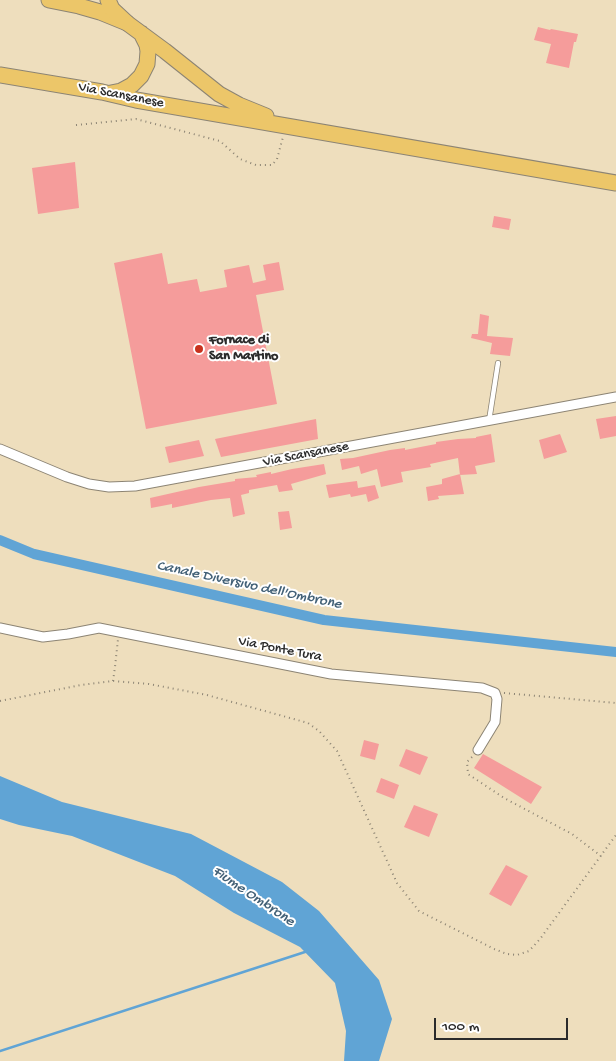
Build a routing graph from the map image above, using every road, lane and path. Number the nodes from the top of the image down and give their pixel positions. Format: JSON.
{"nodes":[{"id":1,"x":49,"y":0,"type":"edge"},
{"id":2,"x":108,"y":0,"type":"edge"},
{"id":3,"x":127,"y":23,"type":"junction"},
{"id":4,"x":141,"y":34,"type":"junction"},
{"id":5,"x":0,"y":75,"type":"edge"},
{"id":6,"x":102,"y":92,"type":"junction"},
{"id":7,"x":76,"y":125,"type":"dead end"},
{"id":8,"x":293,"y":127,"type":"junction"},
{"id":9,"x":616,"y":183,"type":"edge"},
{"id":10,"x":498,"y":363,"type":"dead end"},
{"id":11,"x":616,"y":397,"type":"edge"},
{"id":12,"x":489,"y":421,"type":"junction"},
{"id":13,"x":0,"y":449,"type":"edge"},
{"id":14,"x":0,"y":628,"type":"edge"},
{"id":15,"x":118,"y":642,"type":"dead end"},
{"id":16,"x":112,"y":681,"type":"junction"},
{"id":17,"x":496,"y":696,"type":"junction"},
{"id":18,"x":0,"y":701,"type":"edge"},
{"id":19,"x":616,"y":703,"type":"edge"},
{"id":20,"x":478,"y":750,"type":"joint"},
{"id":21,"x":616,"y":835,"type":"edge"},
{"id":22,"x":601,"y":856,"type":"junction"}],
"edges":[{"from":1,"to":3,"type":"main road","name":"Via Scansanese"},
{"from":2,"to":3,"type":"main road"},
{"from":3,"to":4,"type":"main road","name":"Via Scansanese"},
{"from":4,"to":6,"type":"main road"},
{"from":4,"to":8,"type":"main road","name":"Via Scansanese"},
{"from":5,"to":6,"type":"main road","name":"Via Scansanese"},
{"from":6,"to":8,"type":"main road","name":"Via Scansanese"},
{"from":7,"to":8,"type":"path"},
{"from":8,"to":9,"type":"main road","name":"Via Scansanese"},
{"from":10,"to":12,"type":"lane"},
{"from":11,"to":12,"type":"street","name":"Via Scansanese"},
{"from":12,"to":13,"type":"street","name":"Via Scansanese"},
{"from":14,"to":17,"type":"street","name":"Via Ponte Tura"},
{"from":15,"to":16,"type":"path"},
{"from":16,"to":18,"type":"path"},
{"from":16,"to":22,"type":"path"},
{"from":17,"to":19,"type":"path"},
{"from":17,"to":20,"type":"street"},
{"from":20,"to":22,"type":"path"},
{"from":21,"to":22,"type":"path"}]}
